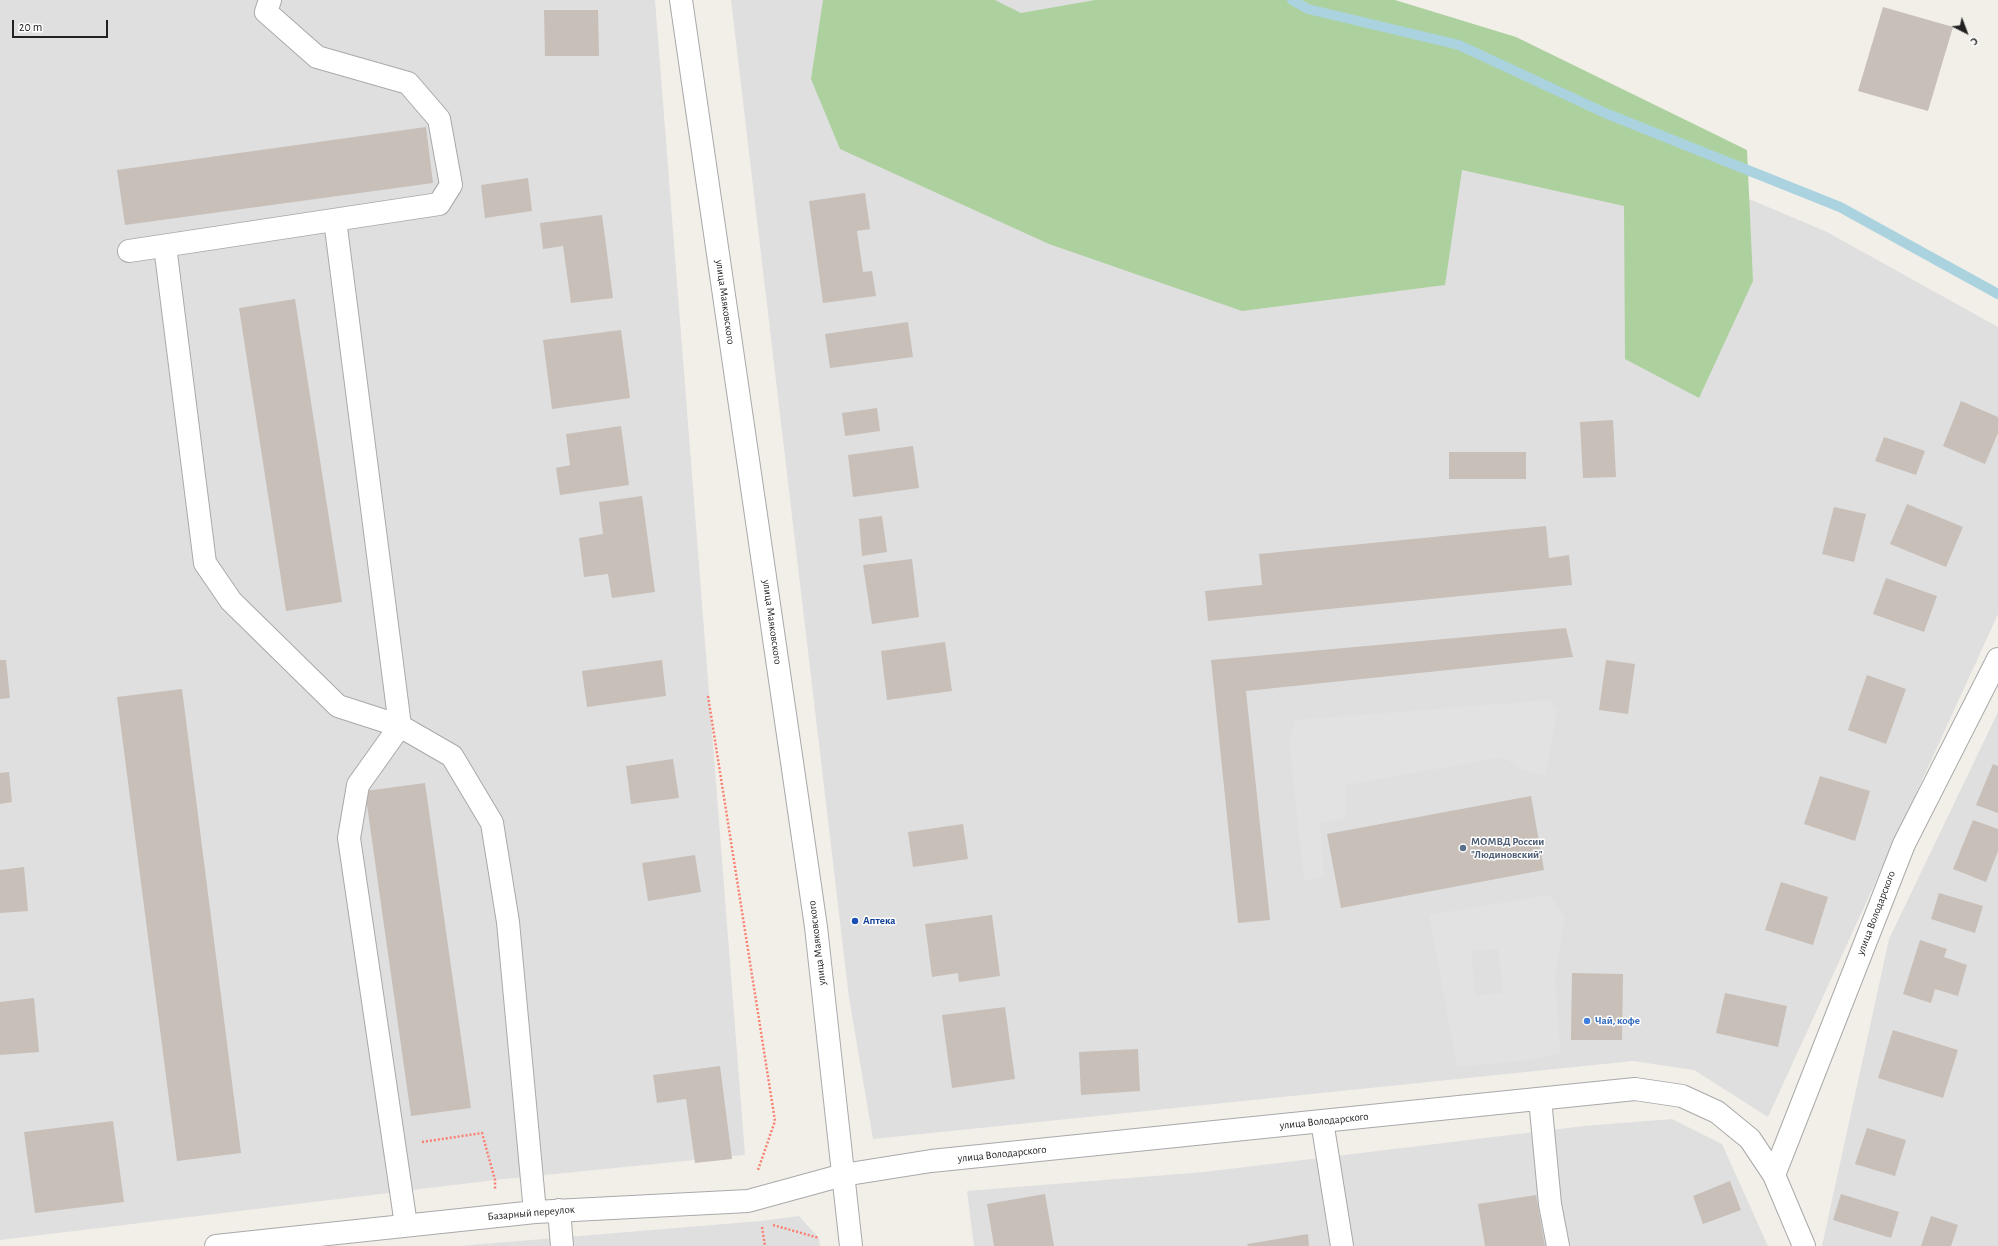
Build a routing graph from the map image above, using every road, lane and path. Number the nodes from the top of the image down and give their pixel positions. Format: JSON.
{"nodes":[{"id":1,"x":270,"y":0,"type":"edge"},
{"id":2,"x":681,"y":0,"type":"edge"},
{"id":3,"x":335,"y":220,"type":"junction"},
{"id":4,"x":165,"y":246,"type":"junction"},
{"id":5,"x":129,"y":251,"type":"dead end"},
{"id":6,"x":1998,"y":659,"type":"edge"},
{"id":7,"x":708,"y":696,"type":"dead end"},
{"id":8,"x":400,"y":726,"type":"junction"},
{"id":9,"x":1540,"y":1099,"type":"junction"},
{"id":10,"x":1322,"y":1121,"type":"junction"},
{"id":11,"x":395,"y":1146,"type":"junction"},
{"id":12,"x":843,"y":1175,"type":"junction"},
{"id":13,"x":1774,"y":1175,"type":"junction"},
{"id":14,"x":495,"y":1180,"type":"dead end"},
{"id":15,"x":748,"y":1200,"type":"junction"},
{"id":16,"x":559,"y":1210,"type":"junction"},
{"id":17,"x":535,"y":1212,"type":"junction"},
{"id":18,"x":761,"y":1221,"type":"junction"},
{"id":19,"x":406,"y":1225,"type":"junction"},
{"id":20,"x":819,"y":1238,"type":"dead end"},
{"id":21,"x":225,"y":1246,"type":"edge"},
{"id":22,"x":562,"y":1246,"type":"edge"},
{"id":23,"x":765,"y":1246,"type":"edge"},
{"id":24,"x":851,"y":1246,"type":"edge"},
{"id":25,"x":1342,"y":1246,"type":"edge"},
{"id":26,"x":1558,"y":1246,"type":"edge"},
{"id":27,"x":1804,"y":1246,"type":"edge"}],
"edges":[{"from":1,"to":3,"type":"street"},
{"from":2,"to":12,"type":"street","name":"улица Маяковского"},
{"from":3,"to":4,"type":"street"},
{"from":3,"to":8,"type":"street"},
{"from":4,"to":5,"type":"street"},
{"from":4,"to":8,"type":"street"},
{"from":6,"to":13,"type":"street","name":"улица Володарского"},
{"from":7,"to":15,"type":"path"},
{"from":8,"to":11,"type":"street"},
{"from":8,"to":17,"type":"street"},
{"from":9,"to":10,"type":"street","name":"улица Володарского"},
{"from":9,"to":13,"type":"street","name":"улица Володарского"},
{"from":9,"to":26,"type":"street"},
{"from":10,"to":12,"type":"street","name":"улица Володарского"},
{"from":10,"to":25,"type":"street"},
{"from":11,"to":14,"type":"path"},
{"from":11,"to":19,"type":"street"},
{"from":12,"to":15,"type":"street","name":"Базарный переулок"},
{"from":12,"to":24,"type":"street","name":"улица Маяковского"},
{"from":13,"to":27,"type":"street","name":"улица Володарского"},
{"from":15,"to":16,"type":"street","name":"Базарный переулок"},
{"from":15,"to":18,"type":"path"},
{"from":16,"to":17,"type":"street","name":"Базарный переулок"},
{"from":16,"to":22,"type":"street"},
{"from":17,"to":19,"type":"street","name":"Базарный переулок"},
{"from":18,"to":20,"type":"path"},
{"from":18,"to":23,"type":"path"},
{"from":19,"to":21,"type":"street","name":"Базарный переулок"}]}
